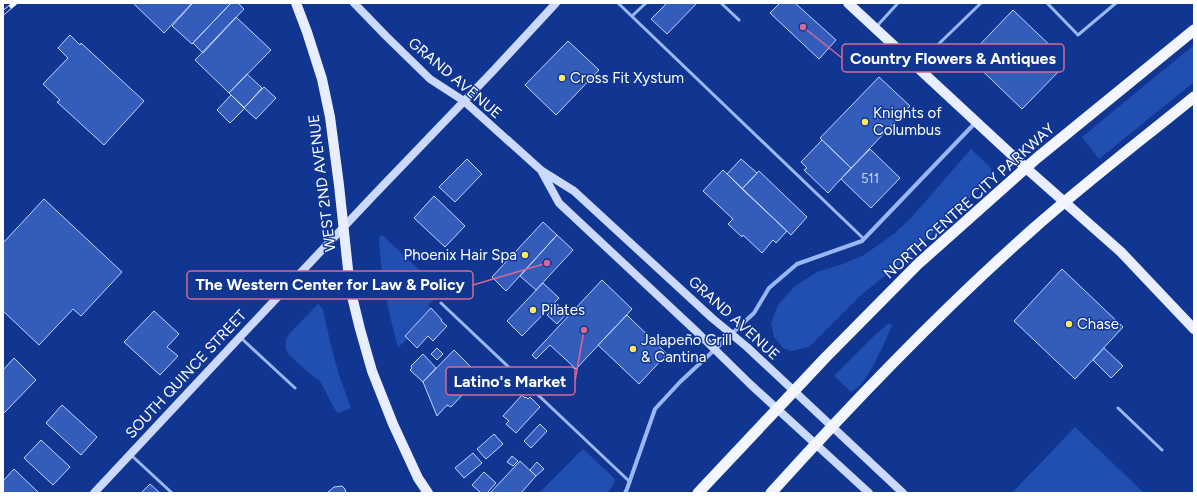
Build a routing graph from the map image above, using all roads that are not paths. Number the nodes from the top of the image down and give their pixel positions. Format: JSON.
{"nodes":[{"id":1,"x":296,"y":3,"type":"edge"},
{"id":2,"x":354,"y":3,"type":"edge"},
{"id":3,"x":556,"y":3,"type":"edge"},
{"id":4,"x":618,"y":3,"type":"edge"},
{"id":5,"x":646,"y":3,"type":"edge"},
{"id":6,"x":722,"y":3,"type":"edge"},
{"id":7,"x":848,"y":3,"type":"edge"},
{"id":8,"x":898,"y":3,"type":"edge"},
{"id":9,"x":981,"y":3,"type":"edge"},
{"id":10,"x":1046,"y":3,"type":"edge"},
{"id":11,"x":1116,"y":3,"type":"edge"},
{"id":12,"x":632,"y":16,"type":"junction"},
{"id":13,"x":739,"y":20,"type":"dead end"},
{"id":14,"x":876,"y":27,"type":"junction"},
{"id":15,"x":1194,"y":30,"type":"edge"},
{"id":16,"x":916,"y":66,"type":"junction"},
{"id":17,"x":1194,"y":97,"type":"edge"},
{"id":18,"x":464,"y":101,"type":"junction"},
{"id":19,"x":976,"y":122,"type":"junction"},
{"id":20,"x":1026,"y":168,"type":"junction"},
{"id":21,"x":542,"y":171,"type":"junction"},
{"id":22,"x":1064,"y":202,"type":"junction"},
{"id":23,"x":343,"y":228,"type":"junction"},
{"id":24,"x":864,"y":239,"type":"junction"},
{"id":25,"x":441,"y":303,"type":"dead end"},
{"id":26,"x":1194,"y":329,"type":"edge"},
{"id":27,"x":732,"y":334,"type":"junction"},
{"id":28,"x":240,"y":336,"type":"junction"},
{"id":29,"x":716,"y":350,"type":"junction"},
{"id":30,"x":295,"y":388,"type":"dead end"},
{"id":31,"x":794,"y":391,"type":"junction"},
{"id":32,"x":778,"y":408,"type":"junction"},
{"id":33,"x":1118,"y":408,"type":"dead end"},
{"id":34,"x":832,"y":427,"type":"junction"},
{"id":35,"x":816,"y":444,"type":"junction"},
{"id":36,"x":1162,"y":450,"type":"dead end"},
{"id":37,"x":130,"y":454,"type":"junction"},
{"id":38,"x":630,"y":482,"type":"junction"},
{"id":39,"x":94,"y":493,"type":"edge"},
{"id":40,"x":172,"y":493,"type":"edge"},
{"id":41,"x":428,"y":493,"type":"edge"},
{"id":42,"x":625,"y":493,"type":"edge"},
{"id":43,"x":698,"y":493,"type":"edge"},
{"id":44,"x":771,"y":493,"type":"edge"},
{"id":45,"x":869,"y":493,"type":"edge"},
{"id":46,"x":903,"y":493,"type":"edge"}],
"edges":[{"from":1,"to":23,"type":"main road","name":"WEST 2ND AVENUE"},
{"from":2,"to":18,"type":"main road","name":"GRAND AVENUE"},
{"from":3,"to":18,"type":"main road","name":"SOUTH QUINCE STREET"},
{"from":4,"to":12,"type":"lane"},
{"from":5,"to":12,"type":"lane"},
{"from":6,"to":13,"type":"lane"},
{"from":7,"to":14,"type":"main road"},
{"from":8,"to":14,"type":"lane"},
{"from":9,"to":16,"type":"lane"},
{"from":10,"to":11,"type":"lane"},
{"from":12,"to":24,"type":"lane"},
{"from":14,"to":16,"type":"main road"},
{"from":15,"to":20,"type":"highway","name":"NORTH CENTRE CITY PARKWAY"},
{"from":16,"to":19,"type":"main road"},
{"from":17,"to":22,"type":"highway"},
{"from":18,"to":21,"type":"main road","name":"GRAND AVENUE"},
{"from":18,"to":23,"type":"main road","name":"SOUTH QUINCE STREET"},
{"from":19,"to":20,"type":"main road"},
{"from":19,"to":24,"type":"street"},
{"from":20,"to":22,"type":"main road"},
{"from":20,"to":31,"type":"highway","name":"NORTH CENTRE CITY PARKWAY"},
{"from":21,"to":27,"type":"main road","name":"GRAND AVENUE"},
{"from":21,"to":29,"type":"main road","name":"GRAND AVENUE"},
{"from":22,"to":26,"type":"main road"},
{"from":22,"to":34,"type":"highway"},
{"from":23,"to":28,"type":"main road","name":"SOUTH QUINCE STREET"},
{"from":23,"to":41,"type":"main road","name":"WEST 2ND AVENUE"},
{"from":24,"to":27,"type":"street"},
{"from":25,"to":38,"type":"lane"},
{"from":27,"to":29,"type":"street"},
{"from":27,"to":31,"type":"main road","name":"GRAND AVENUE"},
{"from":28,"to":30,"type":"lane"},
{"from":28,"to":37,"type":"main road","name":"SOUTH QUINCE STREET"},
{"from":29,"to":32,"type":"main road","name":"GRAND AVENUE"},
{"from":29,"to":38,"type":"street"},
{"from":31,"to":32,"type":"highway","name":"NORTH CENTRE CITY PARKWAY"},
{"from":31,"to":34,"type":"main road","name":"GRAND AVENUE"},
{"from":32,"to":35,"type":"main road","name":"GRAND AVENUE"},
{"from":32,"to":43,"type":"highway","name":"NORTH CENTRE CITY PARKWAY"},
{"from":33,"to":36,"type":"lane"},
{"from":34,"to":35,"type":"highway"},
{"from":34,"to":46,"type":"main road","name":"GRAND AVENUE"},
{"from":35,"to":44,"type":"highway"},
{"from":35,"to":45,"type":"main road","name":"GRAND AVENUE"},
{"from":37,"to":39,"type":"main road","name":"SOUTH QUINCE STREET"},
{"from":37,"to":40,"type":"lane"},
{"from":38,"to":42,"type":"street"}]}
